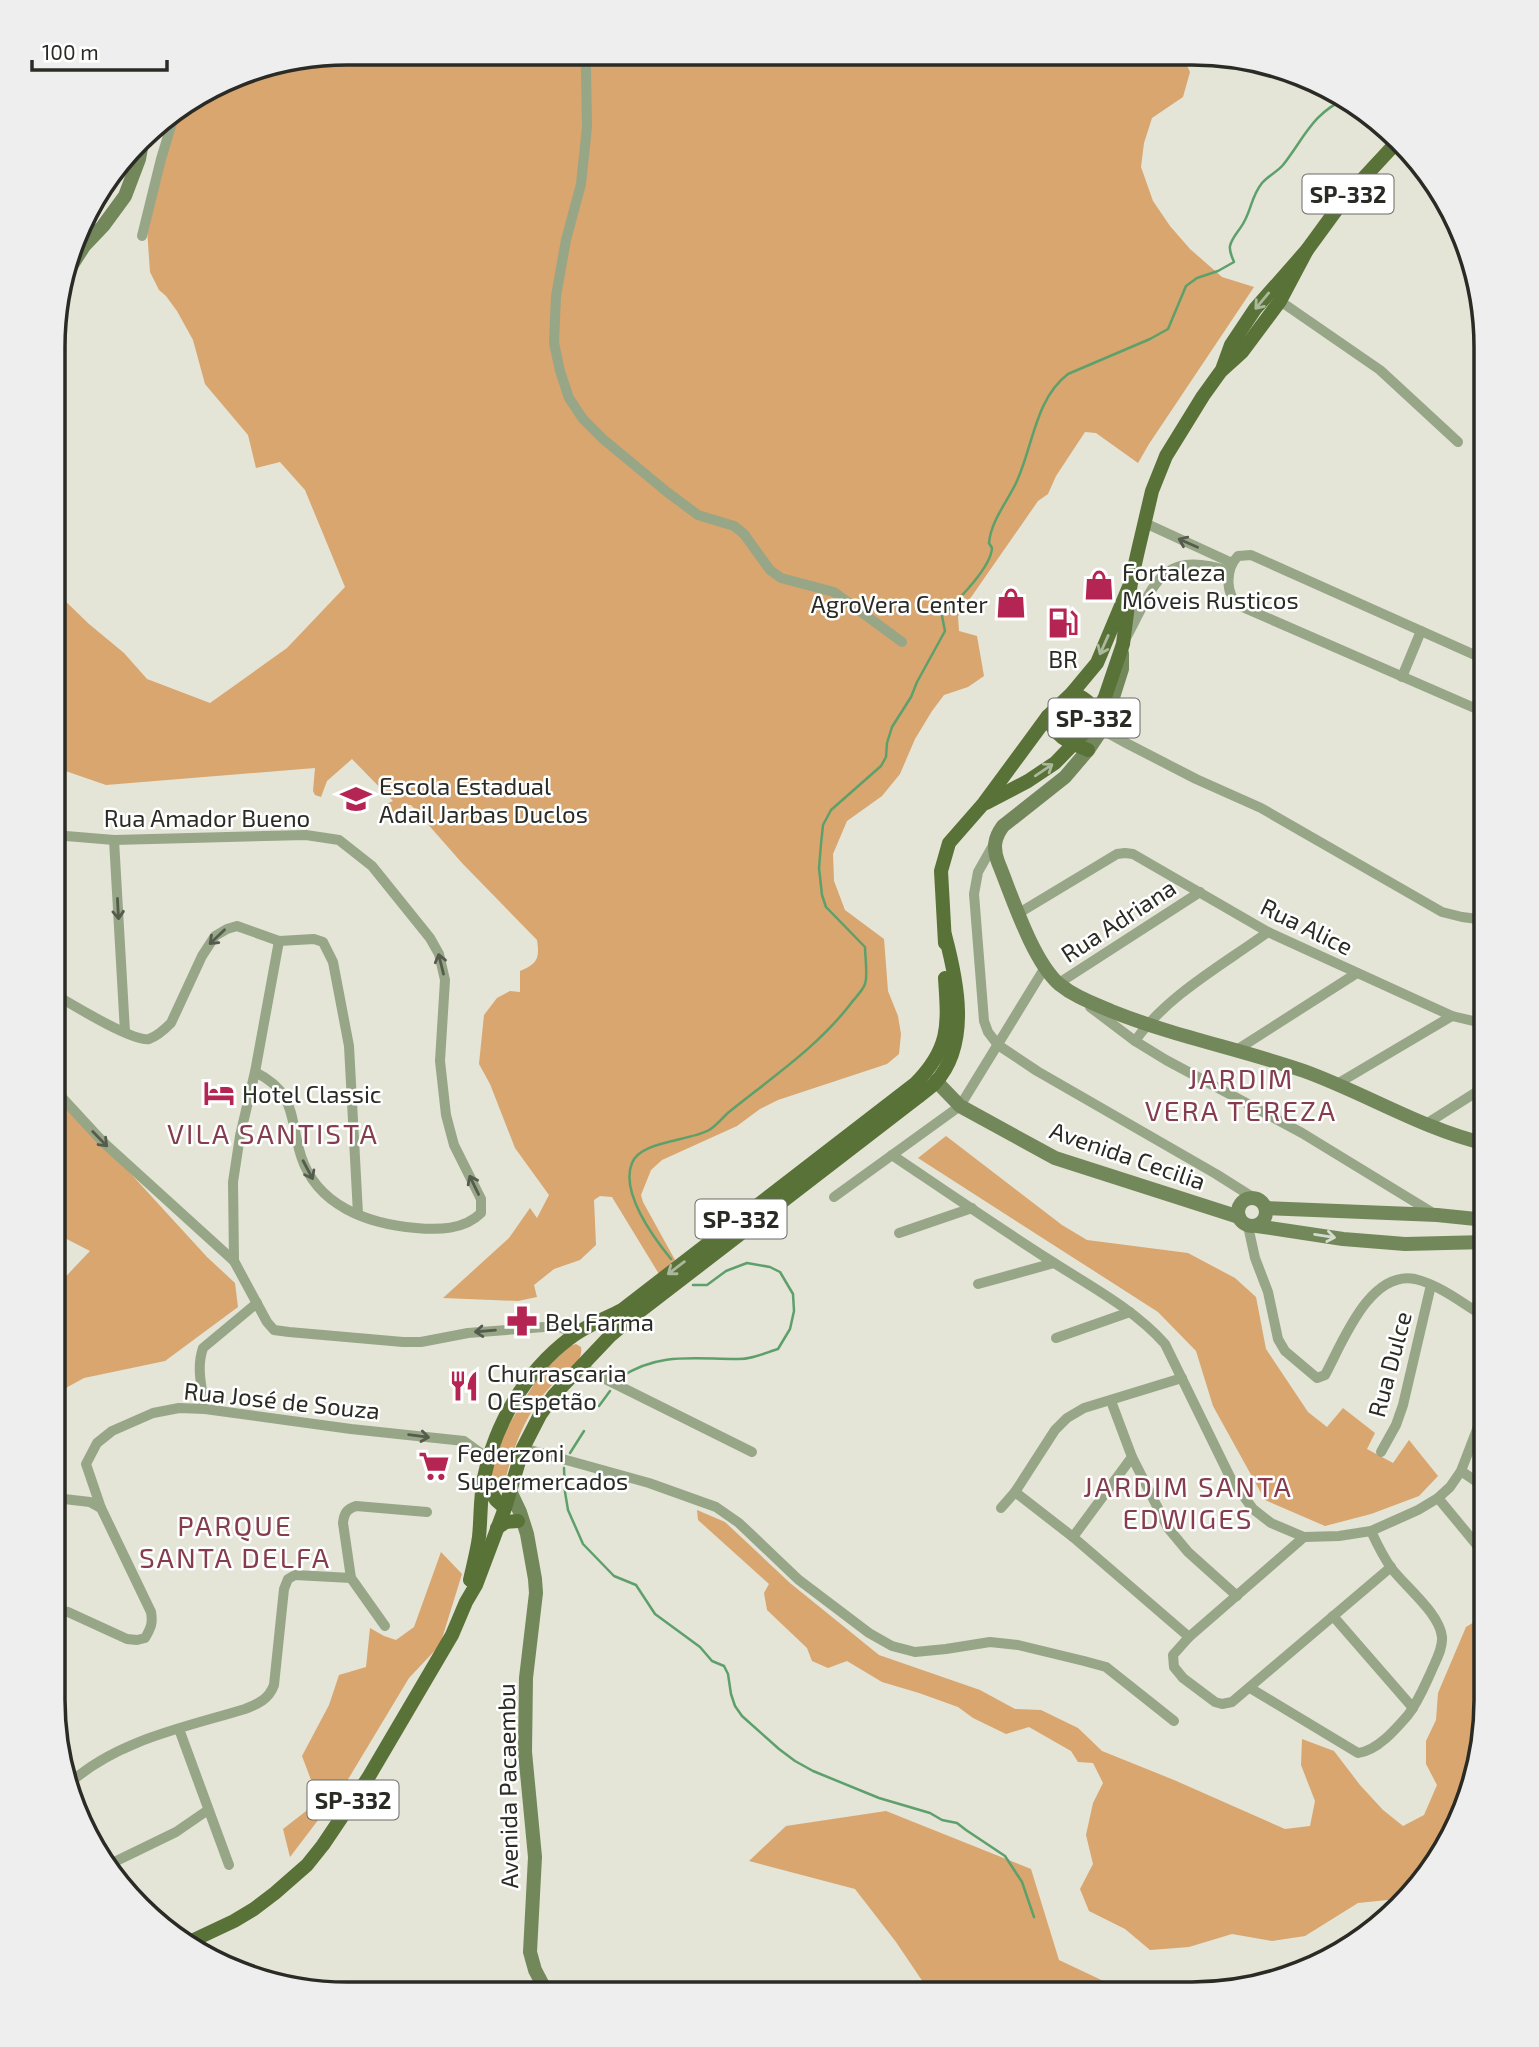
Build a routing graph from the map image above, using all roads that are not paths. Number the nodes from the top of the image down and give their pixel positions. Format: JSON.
{"nodes":[{"id":1,"x":586,"y":65,"type":"edge"},
{"id":2,"x":171,"y":127,"type":"edge"},
{"id":3,"x":1392,"y":147,"type":"edge"},
{"id":4,"x":140,"y":156,"type":"edge"},
{"id":5,"x":142,"y":236,"type":"dead end"},
{"id":6,"x":83,"y":248,"type":"edge"},
{"id":7,"x":1307,"y":250,"type":"junction"},
{"id":8,"x":1280,"y":301,"type":"junction"},
{"id":9,"x":1221,"y":372,"type":"junction"},
{"id":10,"x":1458,"y":442,"type":"dead end"},
{"id":11,"x":1145,"y":523,"type":"junction"},
{"id":12,"x":1230,"y":567,"type":"junction"},
{"id":13,"x":1131,"y":582,"type":"junction"},
{"id":14,"x":1422,"y":631,"type":"junction"},
{"id":15,"x":902,"y":642,"type":"dead end"},
{"id":16,"x":1123,"y":644,"type":"junction"},
{"id":17,"x":1474,"y":655,"type":"edge"},
{"id":18,"x":1402,"y":677,"type":"junction"},
{"id":19,"x":1072,"y":693,"type":"junction"},
{"id":20,"x":1474,"y":708,"type":"edge"},
{"id":21,"x":1097,"y":712,"type":"junction"},
{"id":22,"x":1048,"y":716,"type":"junction"},
{"id":23,"x":1104,"y":726,"type":"junction"},
{"id":24,"x":1081,"y":747,"type":"junction"},
{"id":25,"x":984,"y":803,"type":"junction"},
{"id":26,"x":65,"y":836,"type":"edge"},
{"id":27,"x":114,"y":841,"type":"junction"},
{"id":28,"x":995,"y":842,"type":"junction"},
{"id":29,"x":1200,"y":892,"type":"junction"},
{"id":30,"x":1019,"y":913,"type":"junction"},
{"id":31,"x":1474,"y":919,"type":"edge"},
{"id":32,"x":1268,"y":932,"type":"junction"},
{"id":33,"x":945,"y":935,"type":"junction"},
{"id":34,"x":279,"y":941,"type":"junction"},
{"id":35,"x":1044,"y":969,"type":"junction"},
{"id":36,"x":1357,"y":973,"type":"junction"},
{"id":37,"x":1059,"y":983,"type":"junction"},
{"id":38,"x":1075,"y":996,"type":"junction"},
{"id":39,"x":65,"y":1000,"type":"edge"},
{"id":40,"x":1452,"y":1016,"type":"junction"},
{"id":41,"x":1474,"y":1021,"type":"edge"},
{"id":42,"x":1146,"y":1025,"type":"junction"},
{"id":43,"x":125,"y":1032,"type":"junction"},
{"id":44,"x":1135,"y":1041,"type":"junction"},
{"id":45,"x":999,"y":1045,"type":"junction"},
{"id":46,"x":1235,"y":1051,"type":"junction"},
{"id":47,"x":255,"y":1072,"type":"junction"},
{"id":48,"x":936,"y":1081,"type":"junction"},
{"id":49,"x":1337,"y":1084,"type":"junction"},
{"id":50,"x":1474,"y":1094,"type":"edge"},
{"id":51,"x":65,"y":1101,"type":"edge"},
{"id":52,"x":960,"y":1106,"type":"junction"},
{"id":53,"x":1426,"y":1124,"type":"junction"},
{"id":54,"x":1474,"y":1141,"type":"edge"},
{"id":55,"x":892,"y":1155,"type":"junction"},
{"id":56,"x":834,"y":1197,"type":"dead end"},
{"id":57,"x":1260,"y":1203,"type":"junction"},
{"id":58,"x":972,"y":1208,"type":"junction"},
{"id":59,"x":358,"y":1214,"type":"junction"},
{"id":60,"x":1437,"y":1215,"type":"junction"},
{"id":61,"x":1474,"y":1219,"type":"edge"},
{"id":62,"x":1248,"y":1223,"type":"junction"},
{"id":63,"x":899,"y":1233,"type":"dead end"},
{"id":64,"x":1474,"y":1241,"type":"edge"},
{"id":65,"x":234,"y":1261,"type":"junction"},
{"id":66,"x":1054,"y":1263,"type":"junction"},
{"id":67,"x":978,"y":1284,"type":"dead end"},
{"id":68,"x":1432,"y":1285,"type":"junction"},
{"id":69,"x":257,"y":1303,"type":"junction"},
{"id":70,"x":1474,"y":1311,"type":"edge"},
{"id":71,"x":1130,"y":1312,"type":"junction"},
{"id":72,"x":576,"y":1334,"type":"junction"},
{"id":73,"x":1056,"y":1338,"type":"dead end"},
{"id":74,"x":585,"y":1362,"type":"junction"},
{"id":75,"x":1182,"y":1378,"type":"junction"},
{"id":76,"x":1111,"y":1401,"type":"junction"},
{"id":77,"x":205,"y":1409,"type":"junction"},
{"id":78,"x":1474,"y":1437,"type":"edge"},
{"id":79,"x":523,"y":1448,"type":"junction"},
{"id":80,"x":752,"y":1452,"type":"dead end"},
{"id":81,"x":1381,"y":1452,"type":"dead end"},
{"id":82,"x":1132,"y":1457,"type":"junction"},
{"id":83,"x":489,"y":1459,"type":"junction"},
{"id":84,"x":1461,"y":1471,"type":"junction"},
{"id":85,"x":1474,"y":1480,"type":"edge"},
{"id":86,"x":487,"y":1485,"type":"junction"},
{"id":87,"x":510,"y":1491,"type":"junction"},
{"id":88,"x":1015,"y":1492,"type":"junction"},
{"id":89,"x":1438,"y":1498,"type":"junction"},
{"id":90,"x":65,"y":1499,"type":"edge"},
{"id":91,"x":101,"y":1508,"type":"junction"},
{"id":92,"x":505,"y":1508,"type":"junction"},
{"id":93,"x":1000,"y":1508,"type":"dead end"},
{"id":94,"x":427,"y":1512,"type":"dead end"},
{"id":95,"x":518,"y":1521,"type":"junction"},
{"id":96,"x":497,"y":1528,"type":"junction"},
{"id":97,"x":1371,"y":1531,"type":"junction"},
{"id":98,"x":527,"y":1534,"type":"junction"},
{"id":99,"x":1073,"y":1537,"type":"junction"},
{"id":100,"x":1304,"y":1537,"type":"junction"},
{"id":101,"x":1474,"y":1542,"type":"edge"},
{"id":102,"x":1391,"y":1567,"type":"junction"},
{"id":103,"x":351,"y":1578,"type":"junction"},
{"id":104,"x":1237,"y":1595,"type":"junction"},
{"id":105,"x":466,"y":1602,"type":"junction"},
{"id":106,"x":65,"y":1612,"type":"edge"},
{"id":107,"x":1333,"y":1616,"type":"junction"},
{"id":108,"x":385,"y":1626,"type":"dead end"},
{"id":109,"x":1189,"y":1637,"type":"junction"},
{"id":110,"x":1250,"y":1688,"type":"junction"},
{"id":111,"x":1413,"y":1707,"type":"junction"},
{"id":112,"x":1174,"y":1721,"type":"dead end"},
{"id":113,"x":180,"y":1729,"type":"junction"},
{"id":114,"x":76,"y":1778,"type":"edge"},
{"id":115,"x":208,"y":1810,"type":"junction"},
{"id":116,"x":115,"y":1861,"type":"edge"},
{"id":117,"x":229,"y":1865,"type":"dead end"},
{"id":118,"x":196,"y":1939,"type":"edge"},
{"id":119,"x":541,"y":1982,"type":"edge"}],
"edges":[{"from":1,"to":15,"type":"street"},
{"from":2,"to":5,"type":"street"},
{"from":3,"to":7,"type":"main road","number":"SP-332"},
{"from":4,"to":6,"type":"street"},
{"from":7,"to":8,"type":"main road","number":"SP-332"},
{"from":7,"to":9,"type":"main road","number":"SP-332","one_way":true},
{"from":8,"to":9,"type":"main road","number":"SP-332"},
{"from":8,"to":10,"type":"street"},
{"from":9,"to":11,"type":"main road","number":"SP-332"},
{"from":12,"to":11,"type":"street","one_way":true},
{"from":11,"to":13,"type":"main road","number":"SP-332"},
{"from":12,"to":14,"type":"street"},
{"from":12,"to":16,"type":"street"},
{"from":12,"to":18,"type":"street"},
{"from":13,"to":16,"type":"main road","number":"SP-332"},
{"from":13,"to":19,"type":"main road","number":"SP-332","one_way":true},
{"from":14,"to":17,"type":"street"},
{"from":14,"to":18,"type":"street"},
{"from":16,"to":21,"type":"main road","number":"SP-332"},
{"from":16,"to":23,"type":"street"},
{"from":18,"to":20,"type":"street"},
{"from":19,"to":21,"type":"main road"},
{"from":19,"to":22,"type":"main road","number":"SP-332"},
{"from":21,"to":23,"type":"main road"},
{"from":21,"to":24,"type":"main road","number":"SP-332"},
{"from":22,"to":24,"type":"main road"},
{"from":22,"to":25,"type":"main road","number":"SP-332"},
{"from":23,"to":24,"type":"street"},
{"from":23,"to":31,"type":"street"},
{"from":25,"to":24,"type":"main road","number":"SP-332","one_way":true},
{"from":24,"to":28,"type":"street"},
{"from":25,"to":33,"type":"main road","number":"SP-332"},
{"from":26,"to":27,"type":"street","name":"Rua Amador Bueno"},
{"from":27,"to":43,"type":"street","one_way":true},
{"from":59,"to":27,"type":"street","name":"Rua Amador Bueno","one_way":true},
{"from":28,"to":30,"type":"street"},
{"from":28,"to":45,"type":"street"},
{"from":29,"to":30,"type":"street","name":"Rua Alice"},
{"from":29,"to":32,"type":"street","name":"Rua Alice"},
{"from":29,"to":37,"type":"street","name":"Rua Adriana"},
{"from":30,"to":35,"type":"street"},
{"from":32,"to":36,"type":"street","name":"Rua Alice"},
{"from":32,"to":42,"type":"street"},
{"from":33,"to":48,"type":"main road","number":"SP-332"},
{"from":33,"to":72,"type":"main road","number":"SP-332","one_way":true},
{"from":34,"to":43,"type":"street","one_way":true},
{"from":34,"to":47,"type":"street"},
{"from":34,"to":59,"type":"street"},
{"from":35,"to":37,"type":"street"},
{"from":35,"to":45,"type":"street"},
{"from":36,"to":40,"type":"street","name":"Rua Alice"},
{"from":36,"to":46,"type":"street"},
{"from":37,"to":38,"type":"street"},
{"from":38,"to":42,"type":"street"},
{"from":38,"to":44,"type":"street"},
{"from":39,"to":43,"type":"street"},
{"from":40,"to":41,"type":"street","name":"Rua Alice"},
{"from":40,"to":49,"type":"street"},
{"from":42,"to":44,"type":"street"},
{"from":42,"to":46,"type":"street"},
{"from":44,"to":60,"type":"street"},
{"from":45,"to":52,"type":"street"},
{"from":45,"to":57,"type":"street"},
{"from":46,"to":49,"type":"street"},
{"from":47,"to":59,"type":"street","name":"Rua Amador Bueno","one_way":true},
{"from":47,"to":65,"type":"street"},
{"from":48,"to":52,"type":"street","name":"Avenida Cecilia"},
{"from":48,"to":74,"type":"main road","number":"SP-332"},
{"from":49,"to":53,"type":"street"},
{"from":50,"to":53,"type":"street"},
{"from":51,"to":65,"type":"street","one_way":true},
{"from":52,"to":55,"type":"street"},
{"from":52,"to":62,"type":"street","name":"Avenida Cecilia"},
{"from":53,"to":54,"type":"street"},
{"from":55,"to":56,"type":"street"},
{"from":55,"to":58,"type":"street"},
{"from":57,"to":60,"type":"street"},
{"from":57,"to":62,"type":"street"},
{"from":57,"to":62,"type":"street"},
{"from":58,"to":63,"type":"street"},
{"from":58,"to":66,"type":"street"},
{"from":60,"to":61,"type":"street"},
{"from":62,"to":64,"type":"street","name":"Avenida Cecilia","one_way":true},
{"from":62,"to":68,"type":"street"},
{"from":65,"to":69,"type":"street"},
{"from":66,"to":67,"type":"street"},
{"from":66,"to":71,"type":"street"},
{"from":68,"to":70,"type":"street"},
{"from":68,"to":81,"type":"street","name":"Rua Dulce"},
{"from":72,"to":69,"type":"street","one_way":true},
{"from":69,"to":77,"type":"street"},
{"from":71,"to":73,"type":"street"},
{"from":71,"to":75,"type":"street"},
{"from":72,"to":74,"type":"main road"},
{"from":72,"to":83,"type":"main road","number":"SP-332"},
{"from":74,"to":79,"type":"main road","number":"SP-332"},
{"from":74,"to":80,"type":"street"},
{"from":75,"to":76,"type":"street"},
{"from":75,"to":100,"type":"street"},
{"from":76,"to":82,"type":"street"},
{"from":76,"to":88,"type":"street"},
{"from":77,"to":83,"type":"street","name":"Rua José de Souza","one_way":true},
{"from":77,"to":91,"type":"street","name":"Rua José de Souza"},
{"from":78,"to":84,"type":"street"},
{"from":79,"to":87,"type":"main road","number":"SP-332"},
{"from":79,"to":112,"type":"street"},
{"from":82,"to":99,"type":"street"},
{"from":82,"to":104,"type":"street"},
{"from":83,"to":86,"type":"main road","number":"SP-332"},
{"from":84,"to":85,"type":"street"},
{"from":84,"to":89,"type":"street"},
{"from":86,"to":87,"type":"main road"},
{"from":86,"to":92,"type":"main road"},
{"from":86,"to":105,"type":"main road","number":"SP-332"},
{"from":87,"to":92,"type":"main road","number":"SP-332"},
{"from":87,"to":98,"type":"street"},
{"from":88,"to":93,"type":"street"},
{"from":88,"to":99,"type":"street"},
{"from":89,"to":97,"type":"street"},
{"from":89,"to":101,"type":"street"},
{"from":90,"to":91,"type":"street"},
{"from":91,"to":106,"type":"street"},
{"from":92,"to":95,"type":"street"},
{"from":92,"to":96,"type":"main road","number":"SP-332"},
{"from":94,"to":103,"type":"street"},
{"from":95,"to":96,"type":"main road"},
{"from":95,"to":98,"type":"street"},
{"from":96,"to":105,"type":"main road","number":"SP-332"},
{"from":97,"to":100,"type":"street"},
{"from":97,"to":102,"type":"street"},
{"from":98,"to":119,"type":"street","name":"Avenida Pacaembu"},
{"from":99,"to":109,"type":"street"},
{"from":100,"to":104,"type":"street"},
{"from":102,"to":107,"type":"street"},
{"from":102,"to":111,"type":"street"},
{"from":103,"to":108,"type":"street"},
{"from":103,"to":113,"type":"street"},
{"from":104,"to":109,"type":"street"},
{"from":105,"to":118,"type":"main road","number":"SP-332"},
{"from":107,"to":110,"type":"street"},
{"from":107,"to":111,"type":"street"},
{"from":109,"to":110,"type":"street"},
{"from":110,"to":111,"type":"street"},
{"from":113,"to":114,"type":"street"},
{"from":113,"to":115,"type":"street"},
{"from":115,"to":116,"type":"street"},
{"from":115,"to":117,"type":"street"}]}
